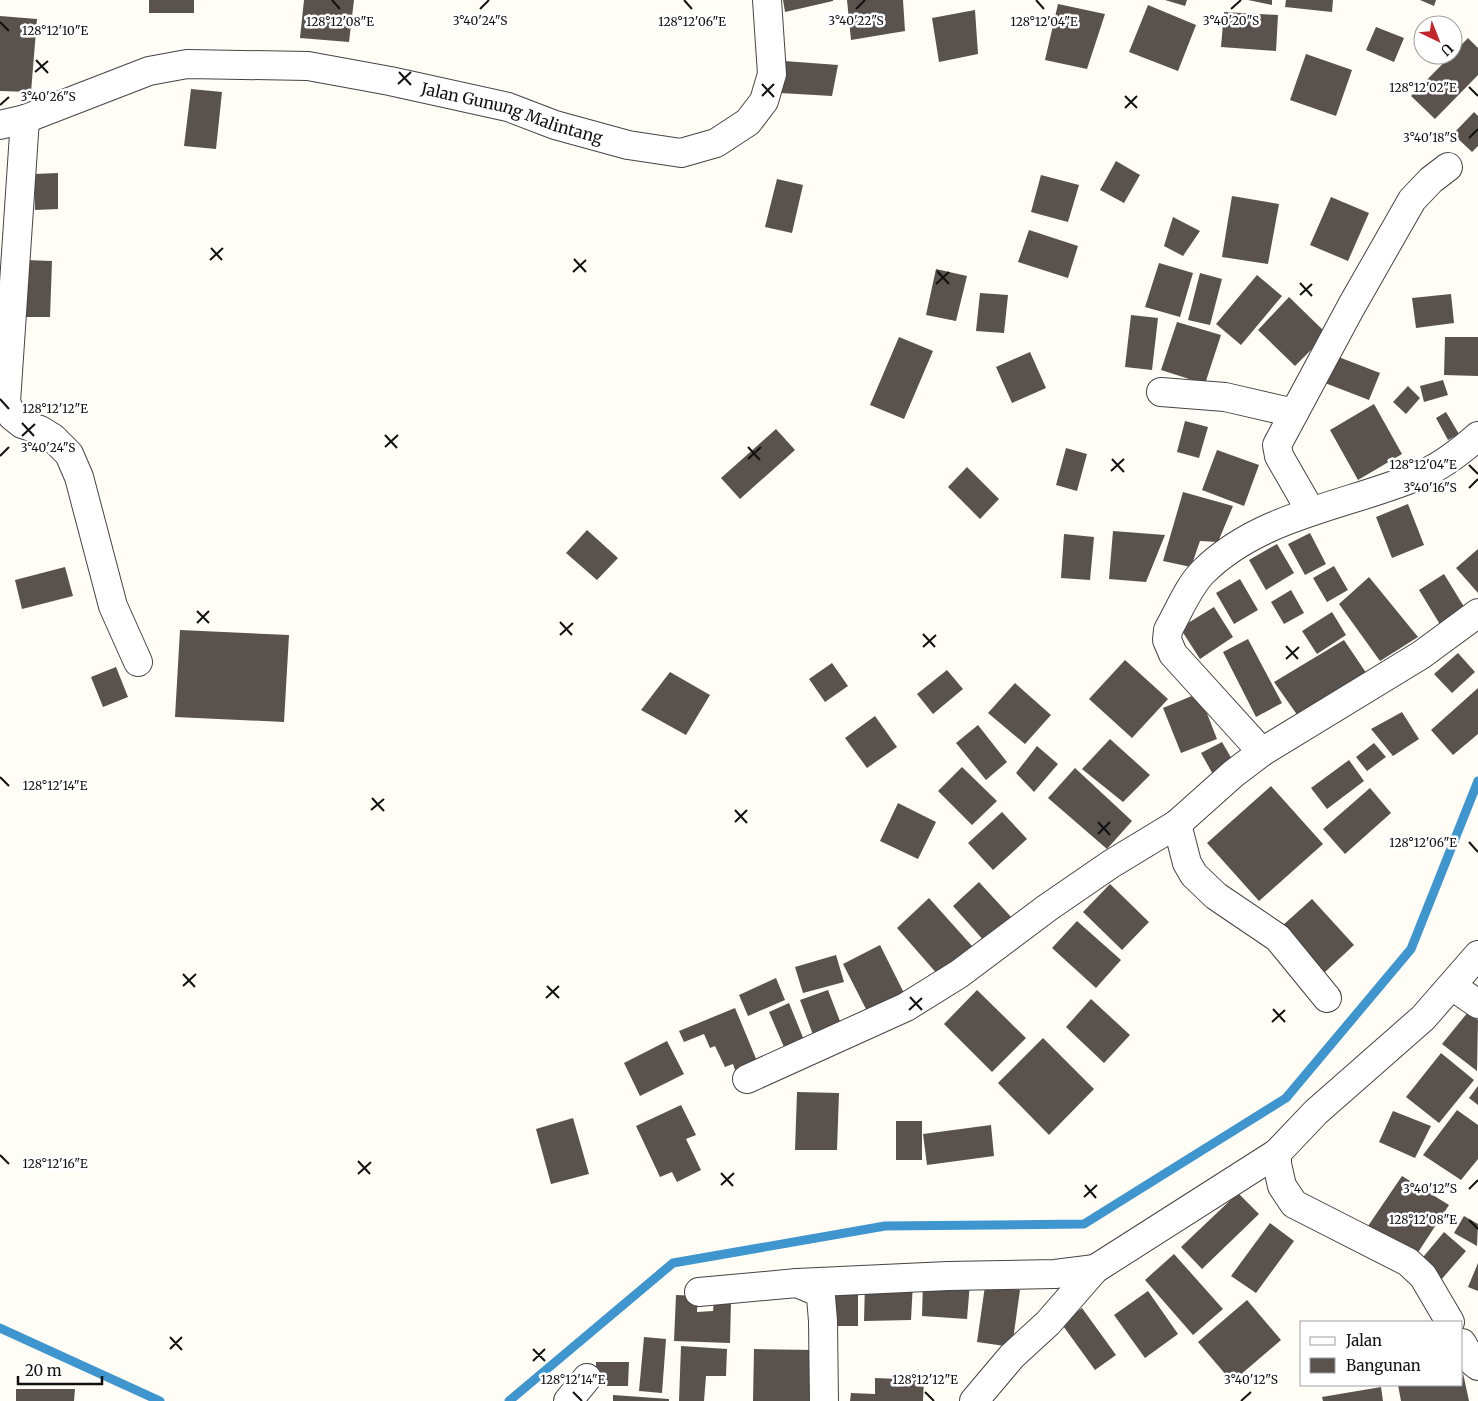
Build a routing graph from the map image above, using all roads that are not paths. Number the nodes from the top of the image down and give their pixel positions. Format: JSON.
{"nodes":[{"id":1,"x":767,"y":0,"type":"edge"},
{"id":2,"x":12,"y":122,"type":"edge"},
{"id":3,"x":1448,"y":167,"type":"dead end"},
{"id":4,"x":1161,"y":392,"type":"dead end"},
{"id":5,"x":1294,"y":413,"type":"junction"},
{"id":6,"x":1478,"y":436,"type":"edge"},
{"id":7,"x":1310,"y":510,"type":"junction"},
{"id":8,"x":1478,"y":614,"type":"edge"},
{"id":9,"x":138,"y":662,"type":"dead end"},
{"id":10,"x":1262,"y":752,"type":"junction"},
{"id":11,"x":1177,"y":824,"type":"junction"},
{"id":12,"x":1478,"y":955,"type":"edge"},
{"id":13,"x":1452,"y":986,"type":"junction"},
{"id":14,"x":1327,"y":998,"type":"dead end"},
{"id":15,"x":1478,"y":1004,"type":"edge"},
{"id":16,"x":747,"y":1079,"type":"dead end"},
{"id":17,"x":1277,"y":1153,"type":"junction"},
{"id":18,"x":1095,"y":1269,"type":"junction"},
{"id":19,"x":797,"y":1283,"type":"junction"},
{"id":20,"x":699,"y":1292,"type":"dead end"},
{"id":21,"x":1449,"y":1321,"type":"edge"},
{"id":22,"x":1463,"y":1345,"type":"edge"},
{"id":23,"x":1478,"y":1366,"type":"edge"},
{"id":24,"x":587,"y":1378,"type":"dead end"},
{"id":25,"x":568,"y":1401,"type":"edge"},
{"id":26,"x":824,"y":1401,"type":"edge"},
{"id":27,"x":974,"y":1401,"type":"edge"}],
"edges":[{"from":1,"to":2,"type":"street","name":"Jalan Gunung Malintang"},
{"from":2,"to":9,"type":"street"},
{"from":3,"to":5,"type":"street"},
{"from":4,"to":5,"type":"street"},
{"from":5,"to":7,"type":"street"},
{"from":6,"to":7,"type":"street"},
{"from":7,"to":10,"type":"street"},
{"from":8,"to":10,"type":"street"},
{"from":10,"to":11,"type":"street"},
{"from":11,"to":14,"type":"street"},
{"from":11,"to":16,"type":"street"},
{"from":12,"to":13,"type":"street"},
{"from":13,"to":15,"type":"street"},
{"from":13,"to":17,"type":"street"},
{"from":17,"to":18,"type":"street"},
{"from":17,"to":21,"type":"street"},
{"from":18,"to":19,"type":"street"},
{"from":18,"to":27,"type":"street"},
{"from":19,"to":20,"type":"street"},
{"from":19,"to":26,"type":"street"},
{"from":22,"to":23,"type":"street"},
{"from":24,"to":25,"type":"street"}]}
